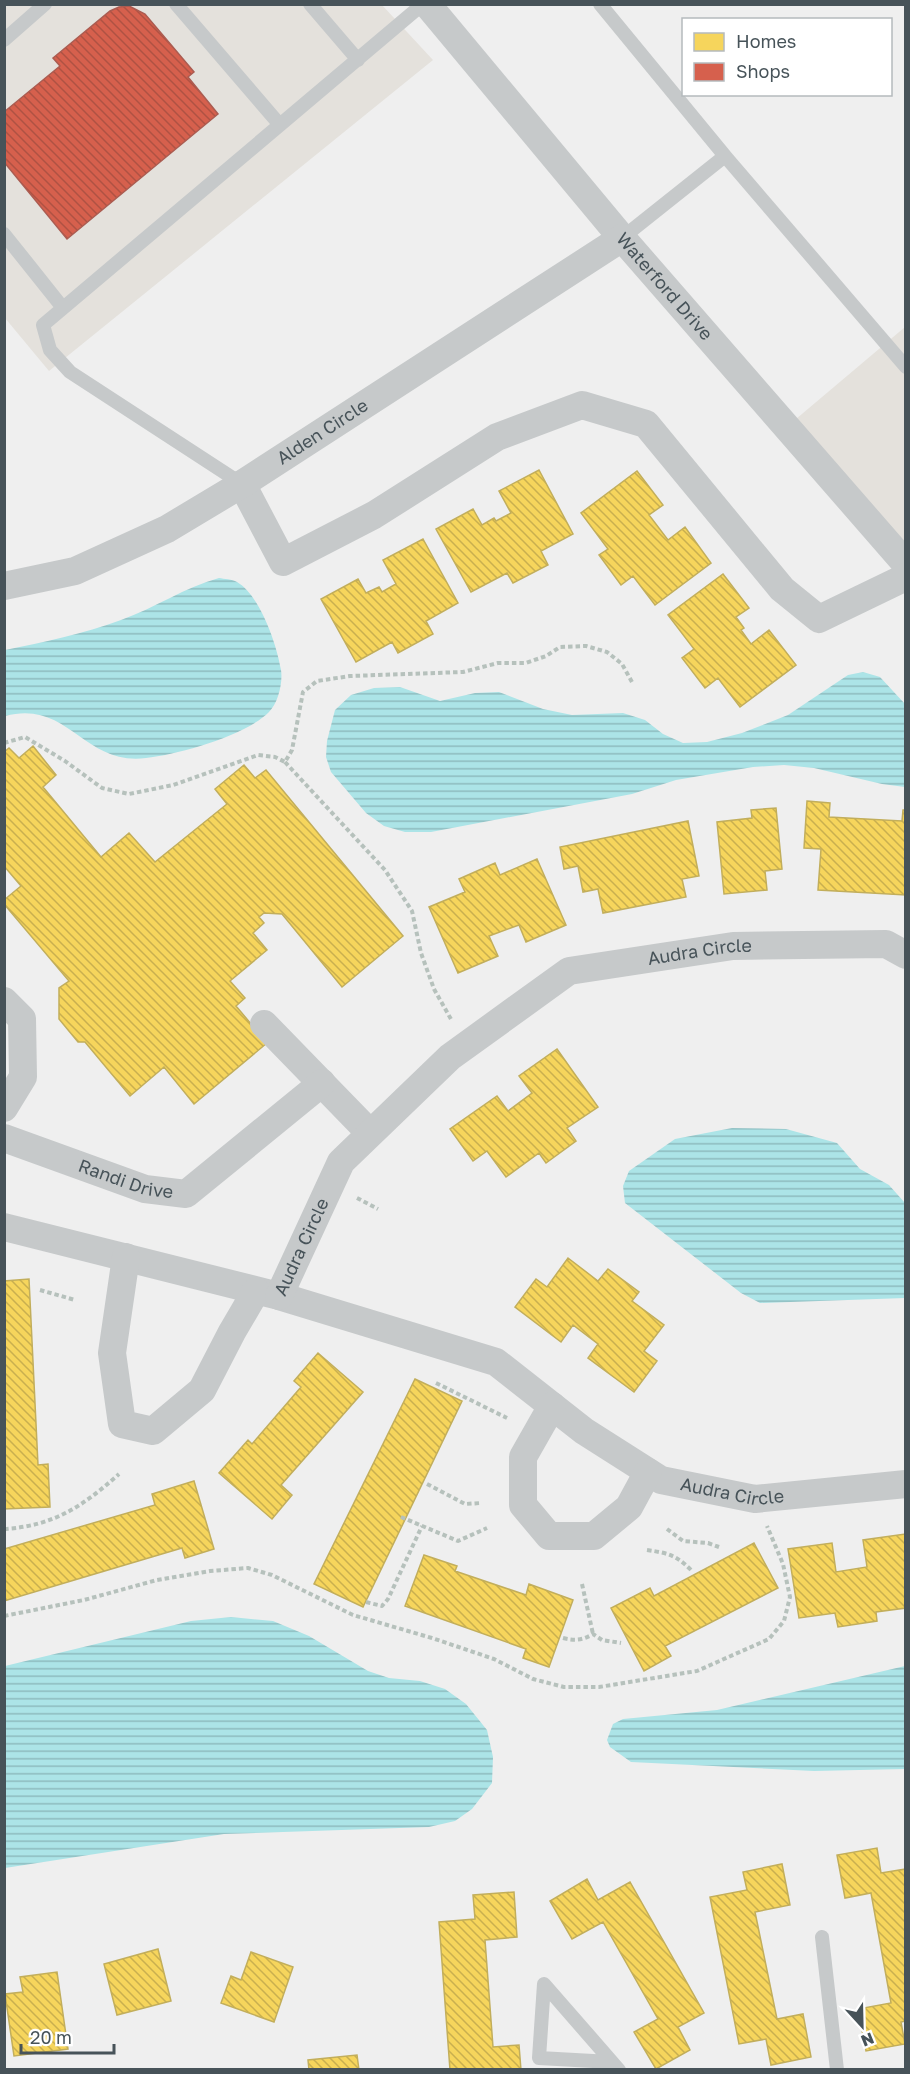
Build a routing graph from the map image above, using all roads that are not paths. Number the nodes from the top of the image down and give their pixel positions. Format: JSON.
{"nodes":[{"id":1,"x":45,"y":4,"type":"edge"},
{"id":2,"x":176,"y":4,"type":"edge"},
{"id":3,"x":310,"y":4,"type":"edge"},
{"id":4,"x":425,"y":4,"type":"edge"},
{"id":5,"x":600,"y":4,"type":"edge"},
{"id":6,"x":4,"y":40,"type":"edge"},
{"id":7,"x":358,"y":60,"type":"junction"},
{"id":8,"x":280,"y":125,"type":"junction"},
{"id":9,"x":725,"y":156,"type":"junction"},
{"id":10,"x":4,"y":234,"type":"edge"},
{"id":11,"x":622,"y":238,"type":"junction"},
{"id":12,"x":63,"y":308,"type":"junction"},
{"id":13,"x":906,"y":367,"type":"edge"},
{"id":14,"x":242,"y":484,"type":"junction"},
{"id":15,"x":906,"y":564,"type":"edge"},
{"id":16,"x":906,"y":577,"type":"edge"},
{"id":17,"x":4,"y":585,"type":"edge"},
{"id":18,"x":906,"y":955,"type":"edge"},
{"id":19,"x":4,"y":1001,"type":"edge"},
{"id":20,"x":264,"y":1024,"type":"dead end"},
{"id":21,"x":322,"y":1083,"type":"junction"},
{"id":22,"x":4,"y":1108,"type":"edge"},
{"id":23,"x":370,"y":1133,"type":"junction"},
{"id":24,"x":4,"y":1138,"type":"edge"},
{"id":25,"x":4,"y":1227,"type":"edge"},
{"id":26,"x":126,"y":1257,"type":"junction"},
{"id":27,"x":268,"y":1294,"type":"junction"},
{"id":28,"x":552,"y":1406,"type":"junction"},
{"id":29,"x":648,"y":1472,"type":"junction"},
{"id":30,"x":906,"y":1484,"type":"edge"},
{"id":31,"x":822,"y":1937,"type":"dead end"},
{"id":32,"x":615,"y":2066,"type":"edge"},
{"id":33,"x":837,"y":2070,"type":"edge"}],
"edges":[{"from":1,"to":6,"type":"lane"},
{"from":2,"to":8,"type":"lane"},
{"from":3,"to":7,"type":"lane"},
{"from":4,"to":7,"type":"lane"},
{"from":4,"to":11,"type":"street","name":"Waterford Drive"},
{"from":5,"to":9,"type":"lane"},
{"from":7,"to":8,"type":"lane"},
{"from":8,"to":12,"type":"lane"},
{"from":9,"to":11,"type":"lane"},
{"from":9,"to":13,"type":"lane"},
{"from":10,"to":12,"type":"lane"},
{"from":11,"to":14,"type":"street","name":"Alden Circle"},
{"from":11,"to":15,"type":"street","name":"Waterford Drive"},
{"from":12,"to":14,"type":"lane"},
{"from":14,"to":16,"type":"street"},
{"from":14,"to":17,"type":"street","name":"Alden Circle"},
{"from":18,"to":23,"type":"street","name":"Audra Circle"},
{"from":19,"to":22,"type":"street"},
{"from":20,"to":21,"type":"street"},
{"from":21,"to":23,"type":"street"},
{"from":21,"to":24,"type":"street","name":"Randi Drive"},
{"from":23,"to":27,"type":"street","name":"Audra Circle"},
{"from":25,"to":26,"type":"street"},
{"from":26,"to":27,"type":"street"},
{"from":26,"to":27,"type":"street"},
{"from":27,"to":28,"type":"street","name":"Audra Circle"},
{"from":28,"to":29,"type":"street","name":"Audra Circle"},
{"from":28,"to":29,"type":"street"},
{"from":29,"to":30,"type":"street","name":"Audra Circle"},
{"from":31,"to":33,"type":"lane"},
{"from":32,"to":32,"type":"lane"}]}
